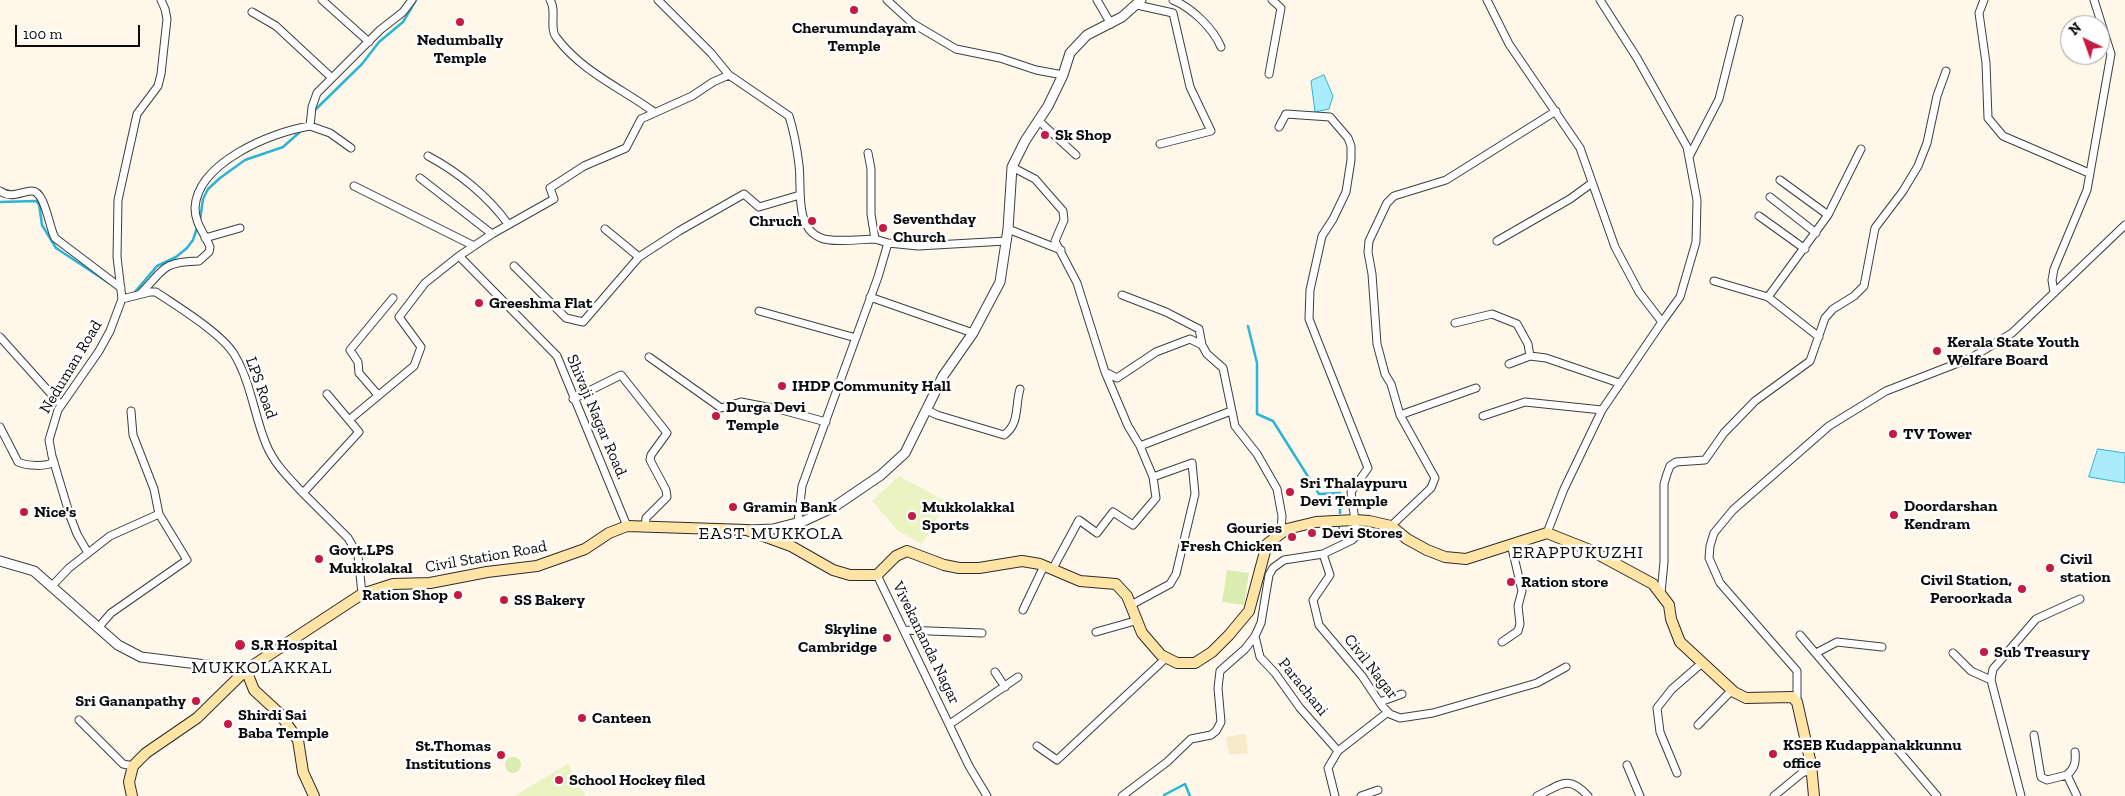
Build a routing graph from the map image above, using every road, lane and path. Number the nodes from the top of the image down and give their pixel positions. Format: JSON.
{"nodes":[{"id":1,"x":161,"y":0,"type":"edge"},
{"id":2,"x":322,"y":0,"type":"edge"},
{"id":3,"x":412,"y":0,"type":"edge"},
{"id":4,"x":550,"y":0,"type":"edge"},
{"id":5,"x":658,"y":0,"type":"edge"},
{"id":6,"x":887,"y":0,"type":"edge"},
{"id":7,"x":1097,"y":0,"type":"edge"},
{"id":8,"x":1173,"y":0,"type":"edge"},
{"id":9,"x":1272,"y":0,"type":"edge"},
{"id":10,"x":1488,"y":0,"type":"edge"},
{"id":11,"x":1600,"y":0,"type":"edge"},
{"id":12,"x":1984,"y":0,"type":"edge"},
{"id":13,"x":2094,"y":0,"type":"edge"},
{"id":14,"x":1139,"y":2,"type":"edge"},
{"id":15,"x":252,"y":12,"type":"dead end"},
{"id":16,"x":1739,"y":19,"type":"dead end"},
{"id":17,"x":1111,"y":24,"type":"junction"},
{"id":18,"x":369,"y":42,"type":"junction"},
{"id":19,"x":1221,"y":47,"type":"dead end"},
{"id":20,"x":1946,"y":71,"type":"dead end"},
{"id":21,"x":1268,"y":74,"type":"dead end"},
{"id":22,"x":729,"y":75,"type":"junction"},
{"id":23,"x":1063,"y":75,"type":"junction"},
{"id":24,"x":332,"y":78,"type":"junction"},
{"id":25,"x":1556,"y":111,"type":"junction"},
{"id":26,"x":654,"y":112,"type":"junction"},
{"id":27,"x":1039,"y":121,"type":"junction"},
{"id":28,"x":310,"y":126,"type":"junction"},
{"id":29,"x":1279,"y":127,"type":"dead end"},
{"id":30,"x":1160,"y":144,"type":"dead end"},
{"id":31,"x":351,"y":148,"type":"dead end"},
{"id":32,"x":1861,"y":149,"type":"dead end"},
{"id":33,"x":868,"y":153,"type":"dead end"},
{"id":34,"x":1076,"y":155,"type":"dead end"},
{"id":35,"x":428,"y":156,"type":"dead end"},
{"id":36,"x":1689,"y":158,"type":"junction"},
{"id":37,"x":1012,"y":167,"type":"junction"},
{"id":38,"x":2089,"y":173,"type":"junction"},
{"id":39,"x":420,"y":178,"type":"dead end"},
{"id":40,"x":1780,"y":180,"type":"dead end"},
{"id":41,"x":1592,"y":184,"type":"junction"},
{"id":42,"x":354,"y":186,"type":"dead end"},
{"id":43,"x":0,"y":191,"type":"edge"},
{"id":44,"x":800,"y":195,"type":"junction"},
{"id":45,"x":1770,"y":197,"type":"dead end"},
{"id":46,"x":1828,"y":214,"type":"junction"},
{"id":47,"x":1759,"y":216,"type":"dead end"},
{"id":48,"x":508,"y":224,"type":"junction"},
{"id":49,"x":2125,"y":225,"type":"edge"},
{"id":50,"x":240,"y":228,"type":"dead end"},
{"id":51,"x":605,"y":229,"type":"dead end"},
{"id":52,"x":1008,"y":229,"type":"junction"},
{"id":53,"x":1816,"y":233,"type":"junction"},
{"id":54,"x":492,"y":234,"type":"junction"},
{"id":55,"x":206,"y":238,"type":"junction"},
{"id":56,"x":875,"y":240,"type":"junction"},
{"id":57,"x":1006,"y":241,"type":"junction"},
{"id":58,"x":1497,"y":241,"type":"dead end"},
{"id":59,"x":888,"y":243,"type":"junction"},
{"id":60,"x":474,"y":246,"type":"junction"},
{"id":61,"x":1805,"y":249,"type":"junction"},
{"id":62,"x":1061,"y":250,"type":"junction"},
{"id":63,"x":459,"y":256,"type":"junction"},
{"id":64,"x":639,"y":257,"type":"junction"},
{"id":65,"x":514,"y":266,"type":"dead end"},
{"id":66,"x":1714,"y":281,"type":"dead end"},
{"id":67,"x":121,"y":288,"type":"junction"},
{"id":68,"x":2054,"y":292,"type":"junction"},
{"id":69,"x":140,"y":294,"type":"junction"},
{"id":70,"x":1122,"y":295,"type":"dead end"},
{"id":71,"x":870,"y":297,"type":"junction"},
{"id":72,"x":1768,"y":297,"type":"junction"},
{"id":73,"x":393,"y":298,"type":"dead end"},
{"id":74,"x":122,"y":299,"type":"junction"},
{"id":75,"x":759,"y":311,"type":"dead end"},
{"id":76,"x":1662,"y":322,"type":"junction"},
{"id":77,"x":1455,"y":323,"type":"dead end"},
{"id":78,"x":973,"y":333,"type":"junction"},
{"id":79,"x":1819,"y":336,"type":"junction"},
{"id":80,"x":0,"y":337,"type":"edge"},
{"id":81,"x":856,"y":338,"type":"junction"},
{"id":82,"x":1202,"y":344,"type":"junction"},
{"id":83,"x":1530,"y":356,"type":"junction"},
{"id":84,"x":649,"y":357,"type":"dead end"},
{"id":85,"x":1509,"y":364,"type":"dead end"},
{"id":86,"x":1105,"y":372,"type":"junction"},
{"id":87,"x":1619,"y":383,"type":"junction"},
{"id":88,"x":1476,"y":388,"type":"dead end"},
{"id":89,"x":1020,"y":390,"type":"dead end"},
{"id":90,"x":327,"y":394,"type":"dead end"},
{"id":91,"x":378,"y":396,"type":"junction"},
{"id":92,"x":573,"y":399,"type":"junction"},
{"id":93,"x":61,"y":405,"type":"junction"},
{"id":94,"x":928,"y":410,"type":"junction"},
{"id":95,"x":1602,"y":410,"type":"junction"},
{"id":96,"x":131,"y":411,"type":"dead end"},
{"id":97,"x":1231,"y":411,"type":"junction"},
{"id":98,"x":1400,"y":415,"type":"junction"},
{"id":99,"x":1483,"y":416,"type":"dead end"},
{"id":100,"x":348,"y":420,"type":"junction"},
{"id":101,"x":826,"y":422,"type":"junction"},
{"id":102,"x":0,"y":427,"type":"edge"},
{"id":103,"x":1140,"y":446,"type":"junction"},
{"id":104,"x":54,"y":462,"type":"junction"},
{"id":105,"x":1153,"y":477,"type":"junction"},
{"id":106,"x":303,"y":493,"type":"junction"},
{"id":107,"x":159,"y":514,"type":"junction"},
{"id":108,"x":1355,"y":520,"type":"junction"},
{"id":109,"x":798,"y":522,"type":"junction"},
{"id":110,"x":627,"y":526,"type":"junction"},
{"id":111,"x":1391,"y":526,"type":"junction"},
{"id":112,"x":645,"y":527,"type":"junction"},
{"id":113,"x":747,"y":530,"type":"junction"},
{"id":114,"x":1281,"y":532,"type":"junction"},
{"id":115,"x":1547,"y":533,"type":"junction"},
{"id":116,"x":1511,"y":544,"type":"junction"},
{"id":117,"x":88,"y":553,"type":"junction"},
{"id":118,"x":1323,"y":554,"type":"junction"},
{"id":119,"x":0,"y":560,"type":"edge"},
{"id":120,"x":1048,"y":568,"type":"junction"},
{"id":121,"x":877,"y":575,"type":"junction"},
{"id":122,"x":51,"y":587,"type":"junction"},
{"id":123,"x":1661,"y":592,"type":"junction"},
{"id":124,"x":362,"y":594,"type":"junction"},
{"id":125,"x":2080,"y":600,"type":"dead end"},
{"id":126,"x":1130,"y":605,"type":"junction"},
{"id":127,"x":1023,"y":610,"type":"dead end"},
{"id":128,"x":1136,"y":621,"type":"junction"},
{"id":129,"x":98,"y":628,"type":"junction"},
{"id":130,"x":904,"y":630,"type":"junction"},
{"id":131,"x":1096,"y":632,"type":"dead end"},
{"id":132,"x":982,"y":633,"type":"dead end"},
{"id":133,"x":1800,"y":634,"type":"dead end"},
{"id":134,"x":1255,"y":636,"type":"junction"},
{"id":135,"x":1502,"y":642,"type":"dead end"},
{"id":136,"x":1882,"y":647,"type":"dead end"},
{"id":137,"x":1816,"y":652,"type":"junction"},
{"id":138,"x":1953,"y":653,"type":"dead end"},
{"id":139,"x":1166,"y":658,"type":"junction"},
{"id":140,"x":1702,"y":663,"type":"junction"},
{"id":141,"x":1566,"y":667,"type":"dead end"},
{"id":142,"x":246,"y":670,"type":"junction"},
{"id":143,"x":994,"y":672,"type":"dead end"},
{"id":144,"x":1018,"y":677,"type":"dead end"},
{"id":145,"x":1991,"y":680,"type":"junction"},
{"id":146,"x":1005,"y":687,"type":"junction"},
{"id":147,"x":1732,"y":690,"type":"junction"},
{"id":148,"x":1402,"y":694,"type":"dead end"},
{"id":149,"x":1380,"y":702,"type":"junction"},
{"id":150,"x":1797,"y":702,"type":"junction"},
{"id":151,"x":1388,"y":712,"type":"junction"},
{"id":152,"x":79,"y":720,"type":"dead end"},
{"id":153,"x":950,"y":724,"type":"junction"},
{"id":154,"x":1698,"y":724,"type":"dead end"},
{"id":155,"x":2034,"y":735,"type":"dead end"},
{"id":156,"x":1036,"y":746,"type":"dead end"},
{"id":157,"x":1338,"y":751,"type":"junction"},
{"id":158,"x":2075,"y":752,"type":"dead end"},
{"id":159,"x":1627,"y":764,"type":"dead end"},
{"id":160,"x":133,"y":766,"type":"junction"},
{"id":161,"x":1811,"y":770,"type":"junction"},
{"id":162,"x":1677,"y":772,"type":"dead end"},
{"id":163,"x":2067,"y":775,"type":"junction"},
{"id":164,"x":1378,"y":790,"type":"dead end"},
{"id":165,"x":984,"y":795,"type":"edge"},
{"id":166,"x":132,"y":796,"type":"edge"},
{"id":167,"x":314,"y":796,"type":"edge"},
{"id":168,"x":1122,"y":796,"type":"edge"},
{"id":169,"x":1335,"y":796,"type":"edge"},
{"id":170,"x":1361,"y":796,"type":"edge"},
{"id":171,"x":1537,"y":796,"type":"edge"},
{"id":172,"x":1588,"y":796,"type":"edge"},
{"id":173,"x":1640,"y":796,"type":"edge"},
{"id":174,"x":1774,"y":796,"type":"edge"},
{"id":175,"x":1814,"y":796,"type":"edge"},
{"id":176,"x":1937,"y":796,"type":"edge"},
{"id":177,"x":2021,"y":796,"type":"edge"},
{"id":178,"x":2076,"y":796,"type":"edge"}],
"edges":[{"from":1,"to":67,"type":"street"},
{"from":2,"to":18,"type":"street"},
{"from":3,"to":18,"type":"street"},
{"from":4,"to":26,"type":"street"},
{"from":5,"to":22,"type":"street"},
{"from":6,"to":23,"type":"street"},
{"from":7,"to":17,"type":"street"},
{"from":8,"to":19,"type":"street"},
{"from":9,"to":21,"type":"street"},
{"from":10,"to":25,"type":"street"},
{"from":11,"to":36,"type":"street"},
{"from":12,"to":38,"type":"street"},
{"from":13,"to":38,"type":"street"},
{"from":14,"to":17,"type":"street"},
{"from":14,"to":30,"type":"street"},
{"from":15,"to":24,"type":"street"},
{"from":16,"to":36,"type":"street"},
{"from":17,"to":23,"type":"street"},
{"from":18,"to":24,"type":"street"},
{"from":20,"to":79,"type":"street"},
{"from":22,"to":26,"type":"street"},
{"from":22,"to":44,"type":"street"},
{"from":23,"to":27,"type":"street"},
{"from":24,"to":28,"type":"street"},
{"from":25,"to":41,"type":"street"},
{"from":25,"to":98,"type":"street"},
{"from":26,"to":48,"type":"street"},
{"from":27,"to":34,"type":"street"},
{"from":27,"to":37,"type":"street"},
{"from":28,"to":31,"type":"street"},
{"from":28,"to":55,"type":"street"},
{"from":29,"to":108,"type":"street"},
{"from":32,"to":46,"type":"street"},
{"from":33,"to":56,"type":"street"},
{"from":35,"to":48,"type":"street"},
{"from":36,"to":76,"type":"street"},
{"from":37,"to":52,"type":"street"},
{"from":37,"to":62,"type":"street"},
{"from":38,"to":68,"type":"street"},
{"from":39,"to":54,"type":"street"},
{"from":40,"to":46,"type":"street"},
{"from":41,"to":58,"type":"street"},
{"from":41,"to":76,"type":"street"},
{"from":42,"to":60,"type":"street"},
{"from":43,"to":67,"type":"street"},
{"from":44,"to":56,"type":"street"},
{"from":44,"to":64,"type":"street"},
{"from":45,"to":53,"type":"street"},
{"from":46,"to":53,"type":"street"},
{"from":47,"to":61,"type":"street"},
{"from":48,"to":54,"type":"street"},
{"from":49,"to":68,"type":"street"},
{"from":50,"to":55,"type":"street"},
{"from":51,"to":64,"type":"street"},
{"from":52,"to":57,"type":"street"},
{"from":52,"to":62,"type":"street"},
{"from":53,"to":61,"type":"street"},
{"from":54,"to":60,"type":"street"},
{"from":55,"to":69,"type":"street"},
{"from":56,"to":59,"type":"street"},
{"from":57,"to":59,"type":"street"},
{"from":57,"to":78,"type":"street"},
{"from":59,"to":71,"type":"street"},
{"from":60,"to":63,"type":"street"},
{"from":61,"to":72,"type":"street"},
{"from":62,"to":86,"type":"street"},
{"from":63,"to":91,"type":"street"},
{"from":63,"to":92,"type":"street","name":"Shivaji Nagar Road."},
{"from":64,"to":65,"type":"street"},
{"from":66,"to":72,"type":"street"},
{"from":67,"to":74,"type":"street"},
{"from":68,"to":150,"type":"street"},
{"from":69,"to":74,"type":"street","name":"LPS Road"},
{"from":69,"to":106,"type":"street","name":"LPS Road"},
{"from":70,"to":82,"type":"street"},
{"from":71,"to":78,"type":"street"},
{"from":71,"to":81,"type":"street"},
{"from":72,"to":79,"type":"street"},
{"from":73,"to":91,"type":"street"},
{"from":74,"to":93,"type":"street","name":"Neduman Road"},
{"from":75,"to":81,"type":"street"},
{"from":76,"to":87,"type":"street"},
{"from":77,"to":83,"type":"street"},
{"from":78,"to":94,"type":"street"},
{"from":79,"to":123,"type":"street"},
{"from":80,"to":93,"type":"street"},
{"from":81,"to":101,"type":"street"},
{"from":82,"to":86,"type":"street"},
{"from":82,"to":97,"type":"street"},
{"from":83,"to":85,"type":"street"},
{"from":83,"to":87,"type":"street"},
{"from":84,"to":101,"type":"street"},
{"from":86,"to":103,"type":"street"},
{"from":87,"to":95,"type":"street"},
{"from":88,"to":98,"type":"street"},
{"from":89,"to":94,"type":"street"},
{"from":90,"to":100,"type":"street"},
{"from":91,"to":100,"type":"street"},
{"from":92,"to":110,"type":"street","name":"Shivaji Nagar Road."},
{"from":92,"to":112,"type":"street"},
{"from":93,"to":104,"type":"street","name":"Neduman Road"},
{"from":94,"to":109,"type":"street"},
{"from":95,"to":99,"type":"street"},
{"from":95,"to":115,"type":"street"},
{"from":96,"to":107,"type":"street"},
{"from":97,"to":103,"type":"street"},
{"from":97,"to":114,"type":"street"},
{"from":98,"to":111,"type":"street"},
{"from":100,"to":106,"type":"street"},
{"from":101,"to":109,"type":"street"},
{"from":102,"to":104,"type":"street"},
{"from":103,"to":105,"type":"street"},
{"from":104,"to":117,"type":"street","name":"Neduman Road"},
{"from":105,"to":120,"type":"street"},
{"from":105,"to":126,"type":"street"},
{"from":106,"to":124,"type":"street","name":"LPS Road"},
{"from":107,"to":117,"type":"street"},
{"from":107,"to":129,"type":"street"},
{"from":108,"to":111,"type":"main road"},
{"from":108,"to":114,"type":"main road"},
{"from":108,"to":118,"type":"street"},
{"from":109,"to":113,"type":"street"},
{"from":110,"to":112,"type":"main road","name":"Civil Station Road"},
{"from":110,"to":124,"type":"main road","name":"Civil Station Road"},
{"from":111,"to":116,"type":"main road"},
{"from":112,"to":113,"type":"main road","name":"Civil Station Road"},
{"from":113,"to":121,"type":"main road","name":"Civil Station Road"},
{"from":114,"to":139,"type":"main road"},
{"from":115,"to":116,"type":"main road"},
{"from":115,"to":123,"type":"main road"},
{"from":116,"to":135,"type":"street"},
{"from":117,"to":122,"type":"street"},
{"from":118,"to":134,"type":"street"},
{"from":118,"to":149,"type":"street","name":"Civil Nagar"},
{"from":119,"to":122,"type":"street"},
{"from":120,"to":121,"type":"main road"},
{"from":120,"to":126,"type":"main road"},
{"from":120,"to":127,"type":"street"},
{"from":121,"to":130,"type":"street","name":"Vivekananda Nagar"},
{"from":122,"to":129,"type":"street"},
{"from":123,"to":140,"type":"main road"},
{"from":124,"to":142,"type":"main road","name":"Civil Station Road"},
{"from":125,"to":145,"type":"street"},
{"from":126,"to":128,"type":"main road"},
{"from":128,"to":131,"type":"street"},
{"from":128,"to":139,"type":"main road"},
{"from":129,"to":142,"type":"street"},
{"from":130,"to":132,"type":"street"},
{"from":130,"to":153,"type":"street","name":"Vivekananda Nagar"},
{"from":133,"to":137,"type":"street"},
{"from":134,"to":157,"type":"street","name":"Parachani"},
{"from":134,"to":168,"type":"street"},
{"from":136,"to":137,"type":"street"},
{"from":137,"to":176,"type":"street"},
{"from":138,"to":145,"type":"street"},
{"from":139,"to":156,"type":"street"},
{"from":140,"to":147,"type":"main road"},
{"from":140,"to":162,"type":"street"},
{"from":141,"to":151,"type":"street","name":"Civil Nagar"},
{"from":142,"to":160,"type":"main road","name":"Civil Station Road"},
{"from":142,"to":167,"type":"main road"},
{"from":143,"to":146,"type":"street"},
{"from":144,"to":146,"type":"street"},
{"from":145,"to":177,"type":"street"},
{"from":146,"to":153,"type":"street"},
{"from":147,"to":150,"type":"main road"},
{"from":147,"to":154,"type":"street"},
{"from":148,"to":149,"type":"street"},
{"from":149,"to":151,"type":"street","name":"Civil Nagar"},
{"from":150,"to":161,"type":"main road"},
{"from":151,"to":157,"type":"street"},
{"from":152,"to":160,"type":"street"},
{"from":153,"to":165,"type":"street","name":"Vivekananda Nagar"},
{"from":155,"to":163,"type":"street"},
{"from":157,"to":169,"type":"street"},
{"from":158,"to":163,"type":"street"},
{"from":159,"to":173,"type":"street"},
{"from":160,"to":166,"type":"main road"},
{"from":161,"to":174,"type":"street"},
{"from":161,"to":175,"type":"main road"},
{"from":163,"to":178,"type":"street"},
{"from":164,"to":170,"type":"street"},
{"from":171,"to":172,"type":"street"}]}
